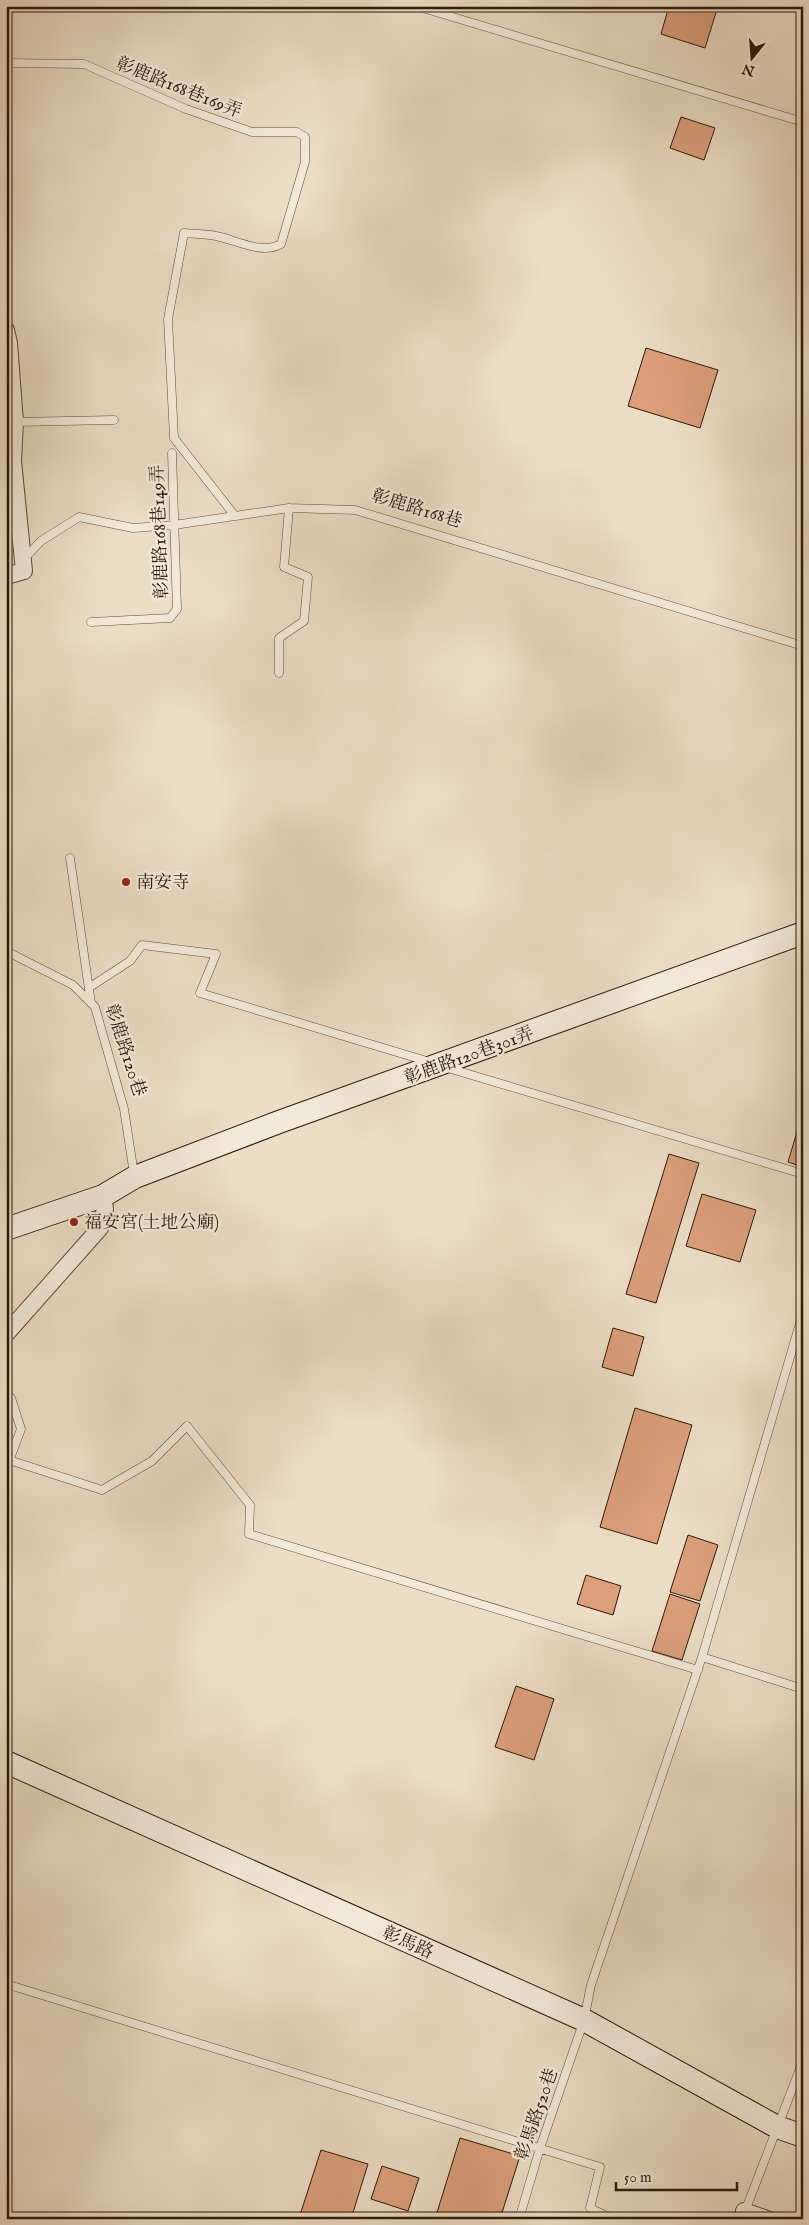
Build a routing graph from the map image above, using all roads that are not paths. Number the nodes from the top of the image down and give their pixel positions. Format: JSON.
{"nodes":[{"id":1,"x":416,"y":6,"type":"edge"},
{"id":2,"x":6,"y":63,"type":"edge"},
{"id":3,"x":803,"y":122,"type":"edge"},
{"id":4,"x":6,"y":330,"type":"edge"},
{"id":5,"x":114,"y":420,"type":"dead end"},
{"id":6,"x":15,"y":422,"type":"junction"},
{"id":7,"x":172,"y":453,"type":"dead end"},
{"id":8,"x":10,"y":460,"type":"edge"},
{"id":9,"x":289,"y":508,"type":"junction"},
{"id":10,"x":235,"y":516,"type":"junction"},
{"id":11,"x":174,"y":524,"type":"junction"},
{"id":12,"x":23,"y":566,"type":"junction"},
{"id":13,"x":6,"y":576,"type":"edge"},
{"id":14,"x":91,"y":622,"type":"dead end"},
{"id":15,"x":803,"y":646,"type":"edge"},
{"id":16,"x":279,"y":673,"type":"dead end"},
{"id":17,"x":70,"y":858,"type":"dead end"},
{"id":18,"x":803,"y":933,"type":"edge"},
{"id":19,"x":6,"y":951,"type":"edge"},
{"id":20,"x":90,"y":987,"type":"junction"},
{"id":21,"x":91,"y":1003,"type":"junction"},
{"id":22,"x":440,"y":1066,"type":"junction"},
{"id":23,"x":803,"y":1174,"type":"edge"},
{"id":24,"x":135,"y":1177,"type":"junction"},
{"id":25,"x":104,"y":1196,"type":"junction"},
{"id":26,"x":8,"y":1226,"type":"edge"},
{"id":27,"x":803,"y":1313,"type":"edge"},
{"id":28,"x":6,"y":1334,"type":"edge"},
{"id":29,"x":6,"y":1392,"type":"edge"},
{"id":30,"x":9,"y":1460,"type":"junction"},
{"id":31,"x":6,"y":1469,"type":"edge"},
{"id":32,"x":702,"y":1657,"type":"junction"},
{"id":33,"x":698,"y":1670,"type":"junction"},
{"id":34,"x":803,"y":1690,"type":"edge"},
{"id":35,"x":6,"y":1762,"type":"edge"},
{"id":36,"x":6,"y":1984,"type":"edge"},
{"id":37,"x":584,"y":2020,"type":"junction"},
{"id":38,"x":803,"y":2061,"type":"edge"},
{"id":39,"x":778,"y":2127,"type":"junction"},
{"id":40,"x":803,"y":2136,"type":"edge"},
{"id":41,"x":540,"y":2148,"type":"junction"},
{"id":42,"x":743,"y":2215,"type":"edge"},
{"id":43,"x":519,"y":2219,"type":"edge"},
{"id":44,"x":613,"y":2219,"type":"edge"},
{"id":45,"x":767,"y":2219,"type":"edge"}],
"edges":[{"from":1,"to":3,"type":"lane"},
{"from":2,"to":10,"type":"lane","name":"彰鹿路168巷169弄"},
{"from":4,"to":6,"type":"street"},
{"from":5,"to":6,"type":"lane"},
{"from":6,"to":8,"type":"street"},
{"from":7,"to":11,"type":"lane","name":"彰鹿路168巷149弄"},
{"from":8,"to":12,"type":"street"},
{"from":9,"to":10,"type":"lane","name":"彰鹿路168巷"},
{"from":9,"to":15,"type":"lane","name":"彰鹿路168巷"},
{"from":9,"to":16,"type":"lane"},
{"from":10,"to":11,"type":"lane","name":"彰鹿路168巷"},
{"from":11,"to":12,"type":"lane","name":"彰鹿路168巷"},
{"from":11,"to":14,"type":"lane","name":"彰鹿路168巷149弄"},
{"from":12,"to":13,"type":"street"},
{"from":17,"to":20,"type":"lane"},
{"from":18,"to":22,"type":"street","name":"彰鹿路120巷301弄"},
{"from":19,"to":21,"type":"lane","name":"彰鹿路120巷"},
{"from":20,"to":21,"type":"lane"},
{"from":20,"to":22,"type":"lane"},
{"from":21,"to":24,"type":"lane","name":"彰鹿路120巷"},
{"from":22,"to":23,"type":"lane"},
{"from":22,"to":24,"type":"street","name":"彰鹿路120巷301弄"},
{"from":24,"to":25,"type":"street","name":"彰鹿路120巷301弄"},
{"from":25,"to":26,"type":"street","name":"彰鹿路120巷301弄"},
{"from":25,"to":28,"type":"street"},
{"from":27,"to":32,"type":"lane","name":"彰馬路520巷"},
{"from":29,"to":30,"type":"lane"},
{"from":30,"to":31,"type":"lane"},
{"from":30,"to":33,"type":"lane"},
{"from":32,"to":33,"type":"lane","name":"彰馬路520巷"},
{"from":32,"to":34,"type":"lane"},
{"from":33,"to":37,"type":"lane","name":"彰馬路520巷"},
{"from":35,"to":37,"type":"street","name":"彰馬路"},
{"from":36,"to":41,"type":"lane"},
{"from":37,"to":39,"type":"street","name":"彰馬路"},
{"from":37,"to":41,"type":"lane","name":"彰馬路520巷"},
{"from":38,"to":39,"type":"lane"},
{"from":39,"to":40,"type":"street","name":"彰馬路"},
{"from":39,"to":42,"type":"lane"},
{"from":41,"to":43,"type":"lane","name":"彰馬路520巷"},
{"from":41,"to":44,"type":"lane"},
{"from":42,"to":45,"type":"street"}]}
